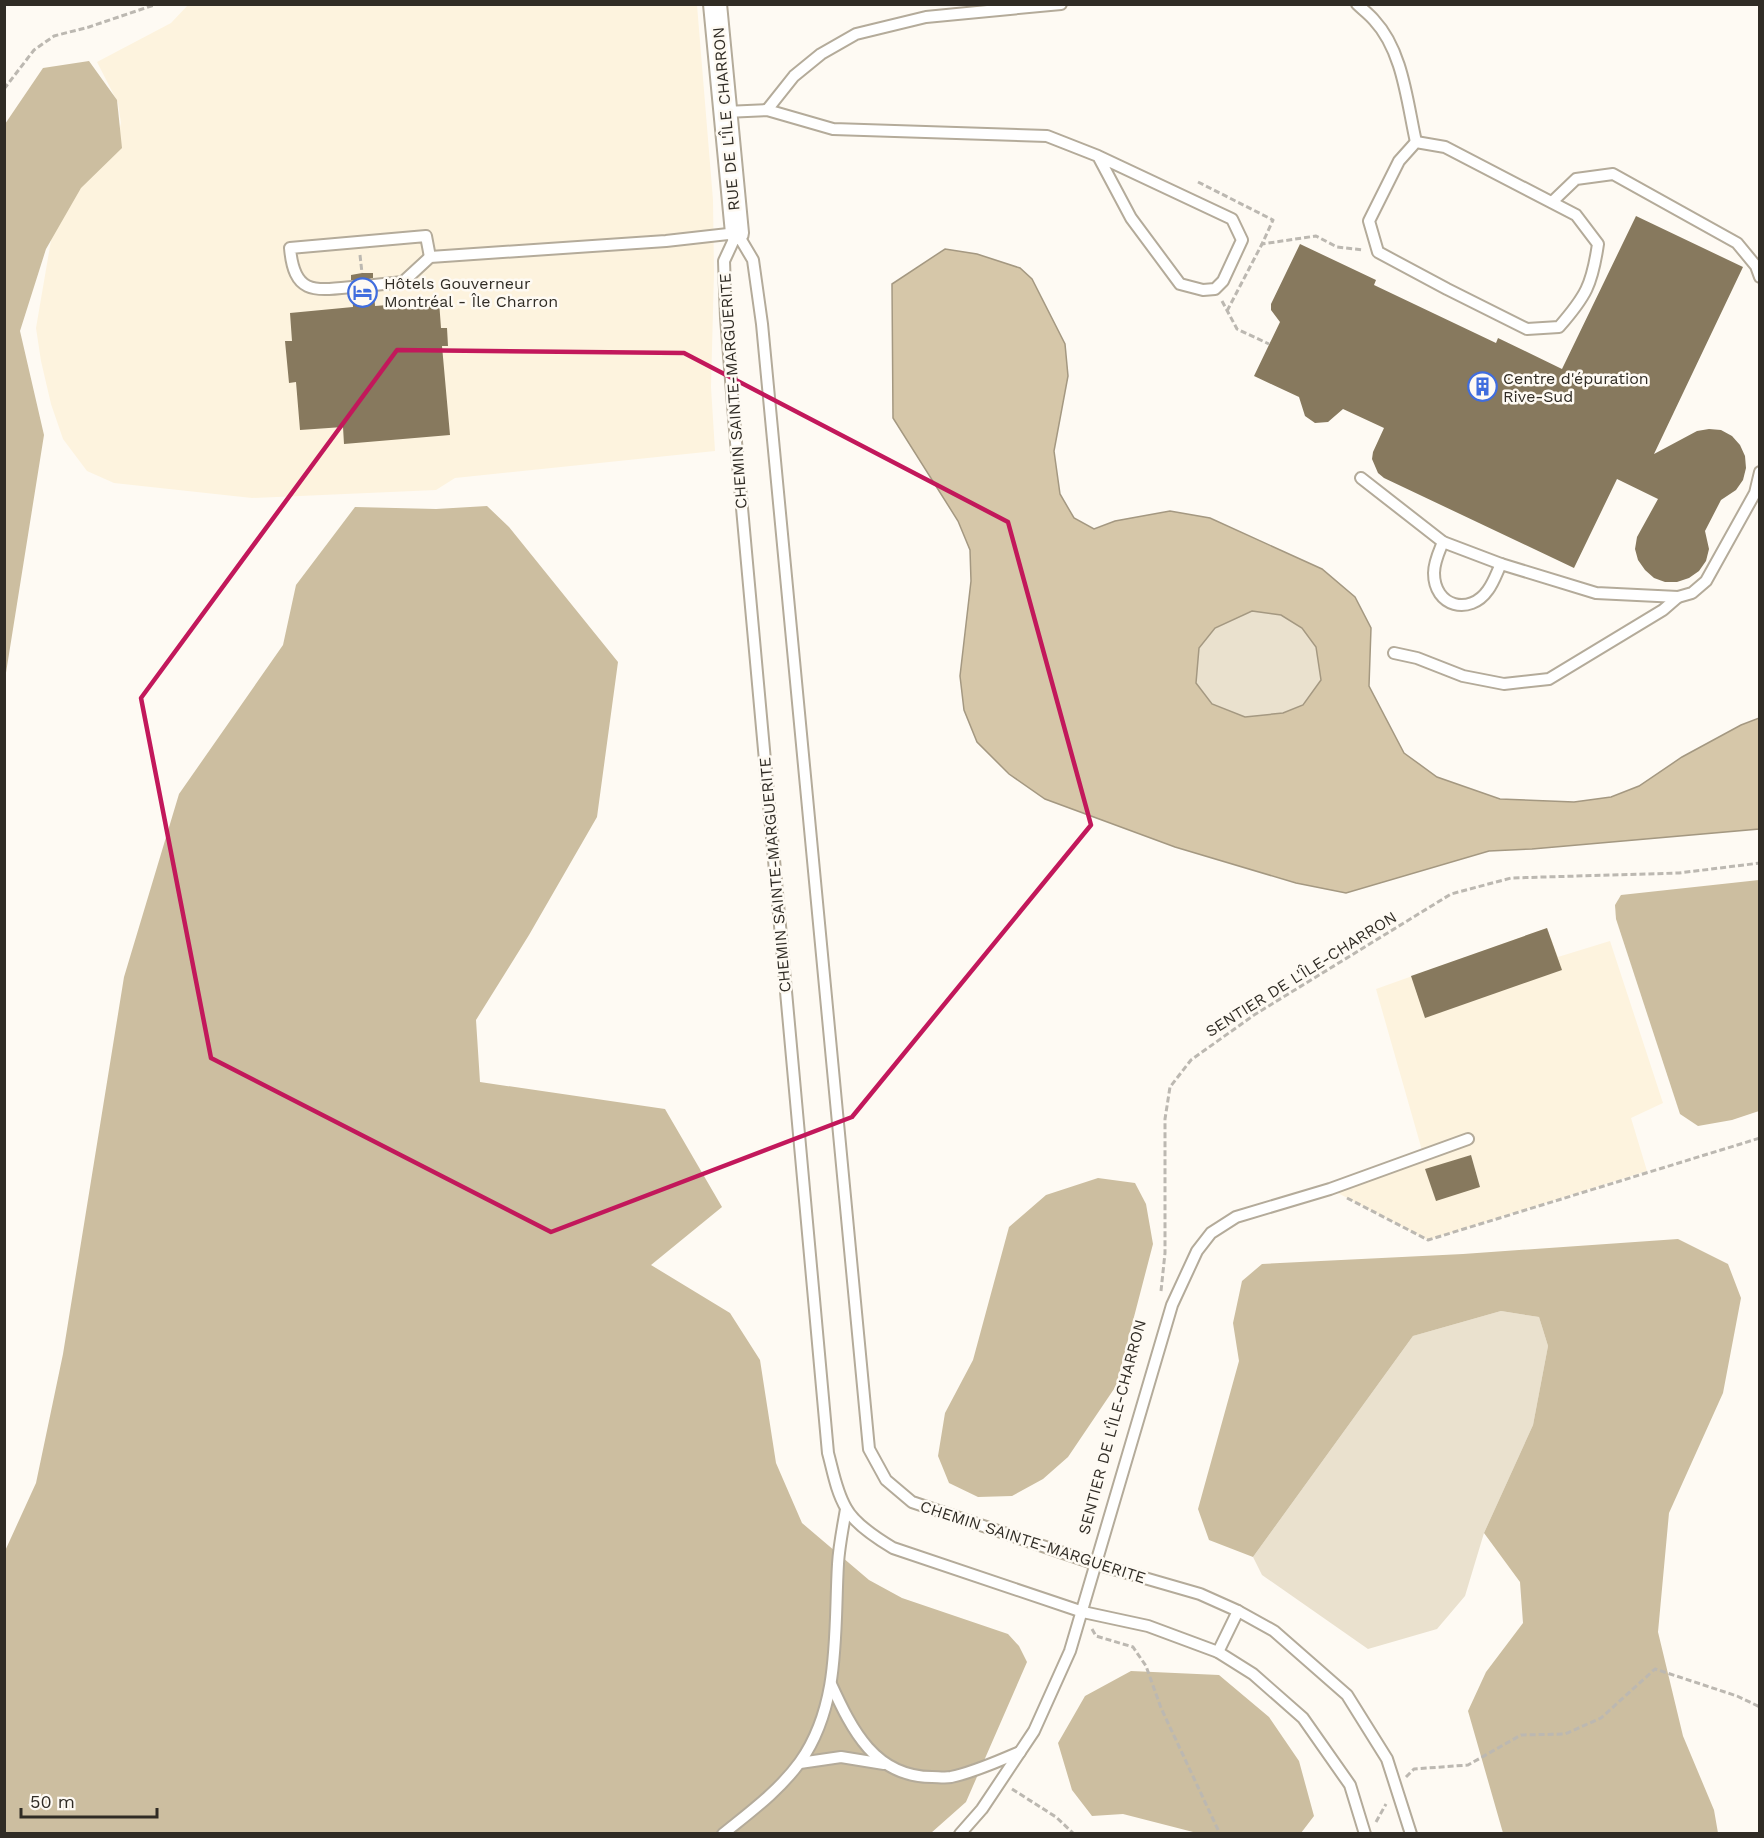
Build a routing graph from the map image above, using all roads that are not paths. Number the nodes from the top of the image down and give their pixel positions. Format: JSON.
{"nodes":[{"id":1,"x":715,"y":4,"type":"edge"},
{"id":2,"x":1061,"y":4,"type":"edge"},
{"id":3,"x":1357,"y":4,"type":"edge"},
{"id":4,"x":767,"y":110,"type":"junction"},
{"id":5,"x":725,"y":112,"type":"junction"},
{"id":6,"x":1416,"y":142,"type":"junction"},
{"id":7,"x":1098,"y":156,"type":"junction"},
{"id":8,"x":1552,"y":202,"type":"junction"},
{"id":9,"x":737,"y":233,"type":"junction"},
{"id":10,"x":430,"y":257,"type":"junction"},
{"id":11,"x":1760,"y":277,"type":"edge"},
{"id":12,"x":374,"y":285,"type":"dead end"},
{"id":13,"x":351,"y":287,"type":"dead end"},
{"id":14,"x":1760,"y":472,"type":"edge"},
{"id":15,"x":1361,"y":478,"type":"dead end"},
{"id":16,"x":1443,"y":542,"type":"junction"},
{"id":17,"x":1501,"y":564,"type":"junction"},
{"id":18,"x":1678,"y":597,"type":"junction"},
{"id":19,"x":1394,"y":653,"type":"dead end"},
{"id":20,"x":1468,"y":1139,"type":"dead end"},
{"id":21,"x":846,"y":1509,"type":"junction"},
{"id":22,"x":1096,"y":1564,"type":"junction"},
{"id":23,"x":1238,"y":1611,"type":"junction"},
{"id":24,"x":1083,"y":1612,"type":"junction"},
{"id":25,"x":1218,"y":1652,"type":"junction"},
{"id":26,"x":831,"y":1684,"type":"junction"},
{"id":27,"x":1020,"y":1752,"type":"junction"},
{"id":28,"x":800,"y":1763,"type":"junction"},
{"id":29,"x":885,"y":1764,"type":"junction"},
{"id":30,"x":723,"y":1833,"type":"edge"},
{"id":31,"x":960,"y":1833,"type":"edge"},
{"id":32,"x":1365,"y":1833,"type":"edge"},
{"id":33,"x":1411,"y":1833,"type":"edge"}],
"edges":[{"from":1,"to":5,"type":"street","name":"RUE DE L'ÎLE CHARRON"},
{"from":2,"to":4,"type":"lane"},
{"from":3,"to":6,"type":"lane"},
{"from":4,"to":5,"type":"lane"},
{"from":4,"to":7,"type":"lane"},
{"from":5,"to":9,"type":"street","name":"RUE DE L'ÎLE CHARRON"},
{"from":6,"to":8,"type":"lane"},
{"from":6,"to":8,"type":"lane"},
{"from":7,"to":7,"type":"lane"},
{"from":8,"to":11,"type":"lane"},
{"from":9,"to":10,"type":"lane"},
{"from":9,"to":21,"type":"lane","name":"CHEMIN SAINTE-MARGUERITE"},
{"from":9,"to":22,"type":"lane","name":"CHEMIN SAINTE-MARGUERITE"},
{"from":10,"to":12,"type":"lane"},
{"from":10,"to":13,"type":"lane"},
{"from":14,"to":18,"type":"lane"},
{"from":15,"to":16,"type":"lane"},
{"from":16,"to":17,"type":"lane"},
{"from":16,"to":17,"type":"lane"},
{"from":17,"to":18,"type":"lane"},
{"from":18,"to":19,"type":"lane"},
{"from":20,"to":22,"type":"lane"},
{"from":21,"to":24,"type":"lane","name":"CHEMIN SAINTE-MARGUERITE"},
{"from":21,"to":26,"type":"lane"},
{"from":22,"to":23,"type":"lane","name":"CHEMIN SAINTE-MARGUERITE"},
{"from":22,"to":24,"type":"lane"},
{"from":23,"to":25,"type":"lane"},
{"from":23,"to":33,"type":"lane","name":"CHEMIN SAINTE-MARGUERITE"},
{"from":24,"to":25,"type":"lane","name":"CHEMIN SAINTE-MARGUERITE"},
{"from":24,"to":27,"type":"lane"},
{"from":25,"to":32,"type":"lane","name":"CHEMIN SAINTE-MARGUERITE"},
{"from":26,"to":28,"type":"lane"},
{"from":26,"to":29,"type":"lane"},
{"from":27,"to":29,"type":"lane"},
{"from":27,"to":31,"type":"lane"},
{"from":28,"to":29,"type":"lane"},
{"from":28,"to":30,"type":"lane"}]}
